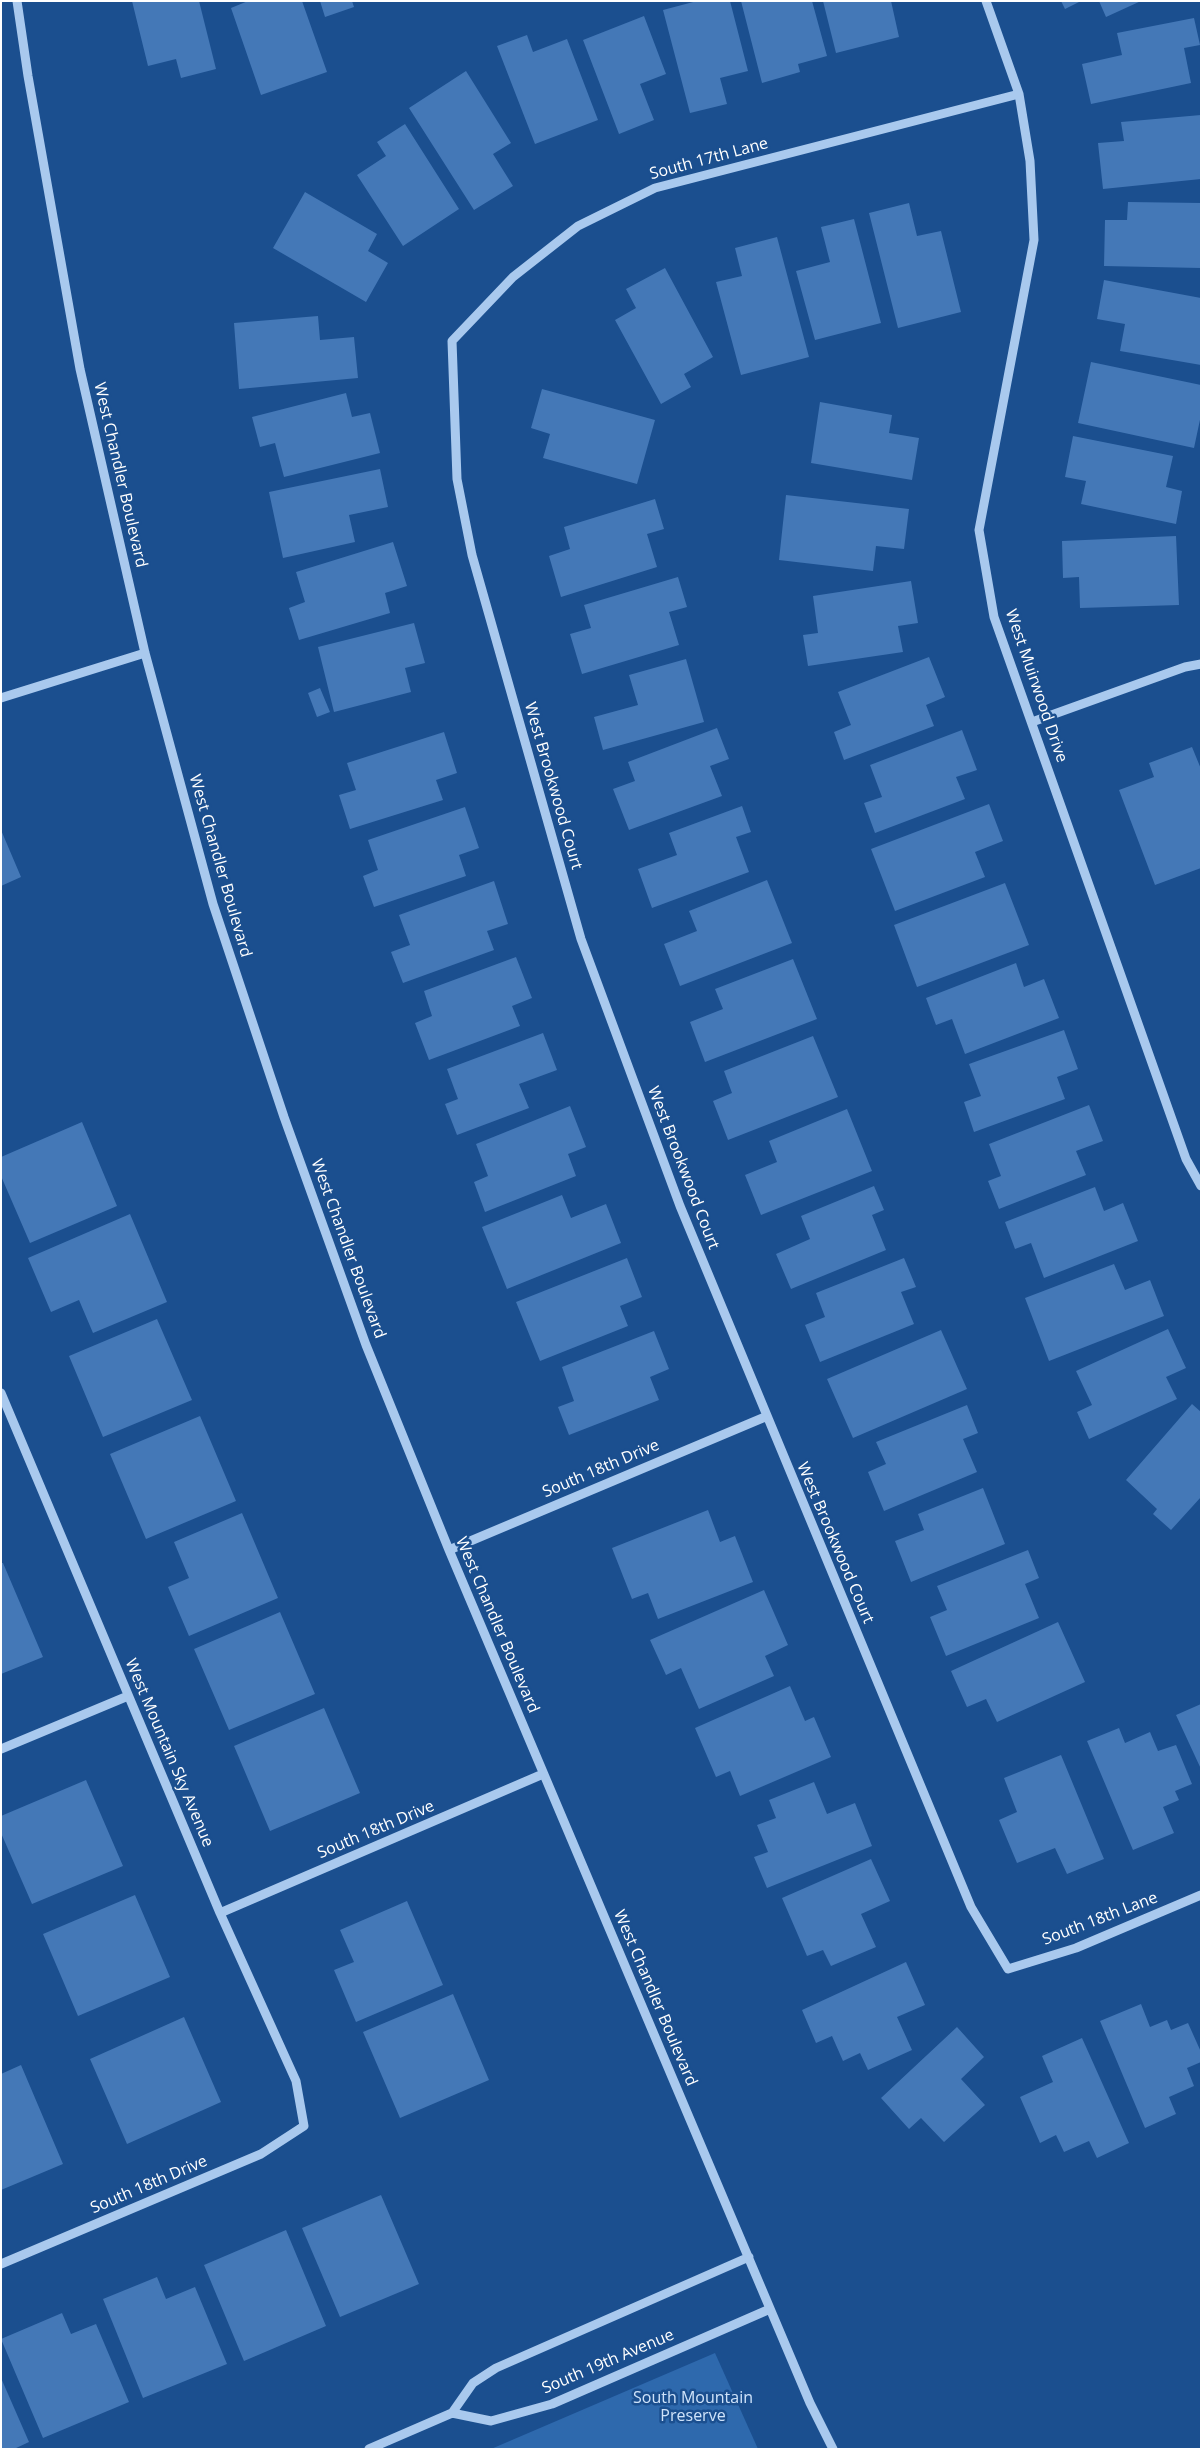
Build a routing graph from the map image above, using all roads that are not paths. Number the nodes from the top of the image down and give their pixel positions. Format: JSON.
{"nodes":[{"id":1,"x":17,"y":1,"type":"edge"},
{"id":2,"x":986,"y":1,"type":"edge"},
{"id":3,"x":1019,"y":94,"type":"junction"},
{"id":4,"x":452,"y":341,"type":"joint"},
{"id":5,"x":145,"y":653,"type":"junction"},
{"id":6,"x":1201,"y":664,"type":"edge"},
{"id":7,"x":1,"y":698,"type":"edge"},
{"id":8,"x":1032,"y":722,"type":"junction"},
{"id":9,"x":1201,"y":1186,"type":"edge"},
{"id":10,"x":1,"y":1393,"type":"edge"},
{"id":11,"x":765,"y":1417,"type":"junction"},
{"id":12,"x":449,"y":1550,"type":"junction"},
{"id":13,"x":128,"y":1696,"type":"junction"},
{"id":14,"x":1,"y":1749,"type":"edge"},
{"id":15,"x":543,"y":1774,"type":"junction"},
{"id":16,"x":1201,"y":1895,"type":"edge"},
{"id":17,"x":220,"y":1913,"type":"junction"},
{"id":18,"x":1008,"y":1969,"type":"joint"},
{"id":19,"x":304,"y":2126,"type":"joint"},
{"id":20,"x":749,"y":2257,"type":"junction"},
{"id":21,"x":1,"y":2264,"type":"edge"},
{"id":22,"x":770,"y":2308,"type":"junction"},
{"id":23,"x":452,"y":2413,"type":"junction"},
{"id":24,"x":369,"y":2449,"type":"edge"},
{"id":25,"x":833,"y":2449,"type":"edge"}],
"edges":[{"from":1,"to":5,"type":"street","name":"West Chandler Boulevard"},
{"from":2,"to":3,"type":"street","name":"West Muirwood Drive"},
{"from":3,"to":4,"type":"street","name":"South 17th Lane"},
{"from":3,"to":8,"type":"street","name":"West Muirwood Drive"},
{"from":4,"to":11,"type":"street","name":"West Brookwood Court"},
{"from":5,"to":7,"type":"street"},
{"from":5,"to":12,"type":"street","name":"West Chandler Boulevard"},
{"from":6,"to":8,"type":"street"},
{"from":8,"to":9,"type":"street","name":"West Muirwood Drive"},
{"from":10,"to":13,"type":"street","name":"West Mountain Sky Avenue"},
{"from":11,"to":12,"type":"street","name":"South 18th Drive"},
{"from":11,"to":18,"type":"street","name":"West Brookwood Court"},
{"from":12,"to":15,"type":"street","name":"West Chandler Boulevard"},
{"from":13,"to":14,"type":"street"},
{"from":13,"to":17,"type":"street","name":"West Mountain Sky Avenue"},
{"from":15,"to":17,"type":"street","name":"South 18th Drive"},
{"from":15,"to":20,"type":"street","name":"West Chandler Boulevard"},
{"from":16,"to":18,"type":"street","name":"South 18th Lane"},
{"from":17,"to":19,"type":"street","name":"West Mountain Sky Avenue"},
{"from":19,"to":21,"type":"street","name":"South 18th Drive"},
{"from":20,"to":22,"type":"street","name":"West Chandler Boulevard"},
{"from":20,"to":23,"type":"street"},
{"from":22,"to":23,"type":"street","name":"South 19th Avenue"},
{"from":22,"to":25,"type":"street","name":"West Chandler Boulevard"},
{"from":23,"to":24,"type":"street"}]}
